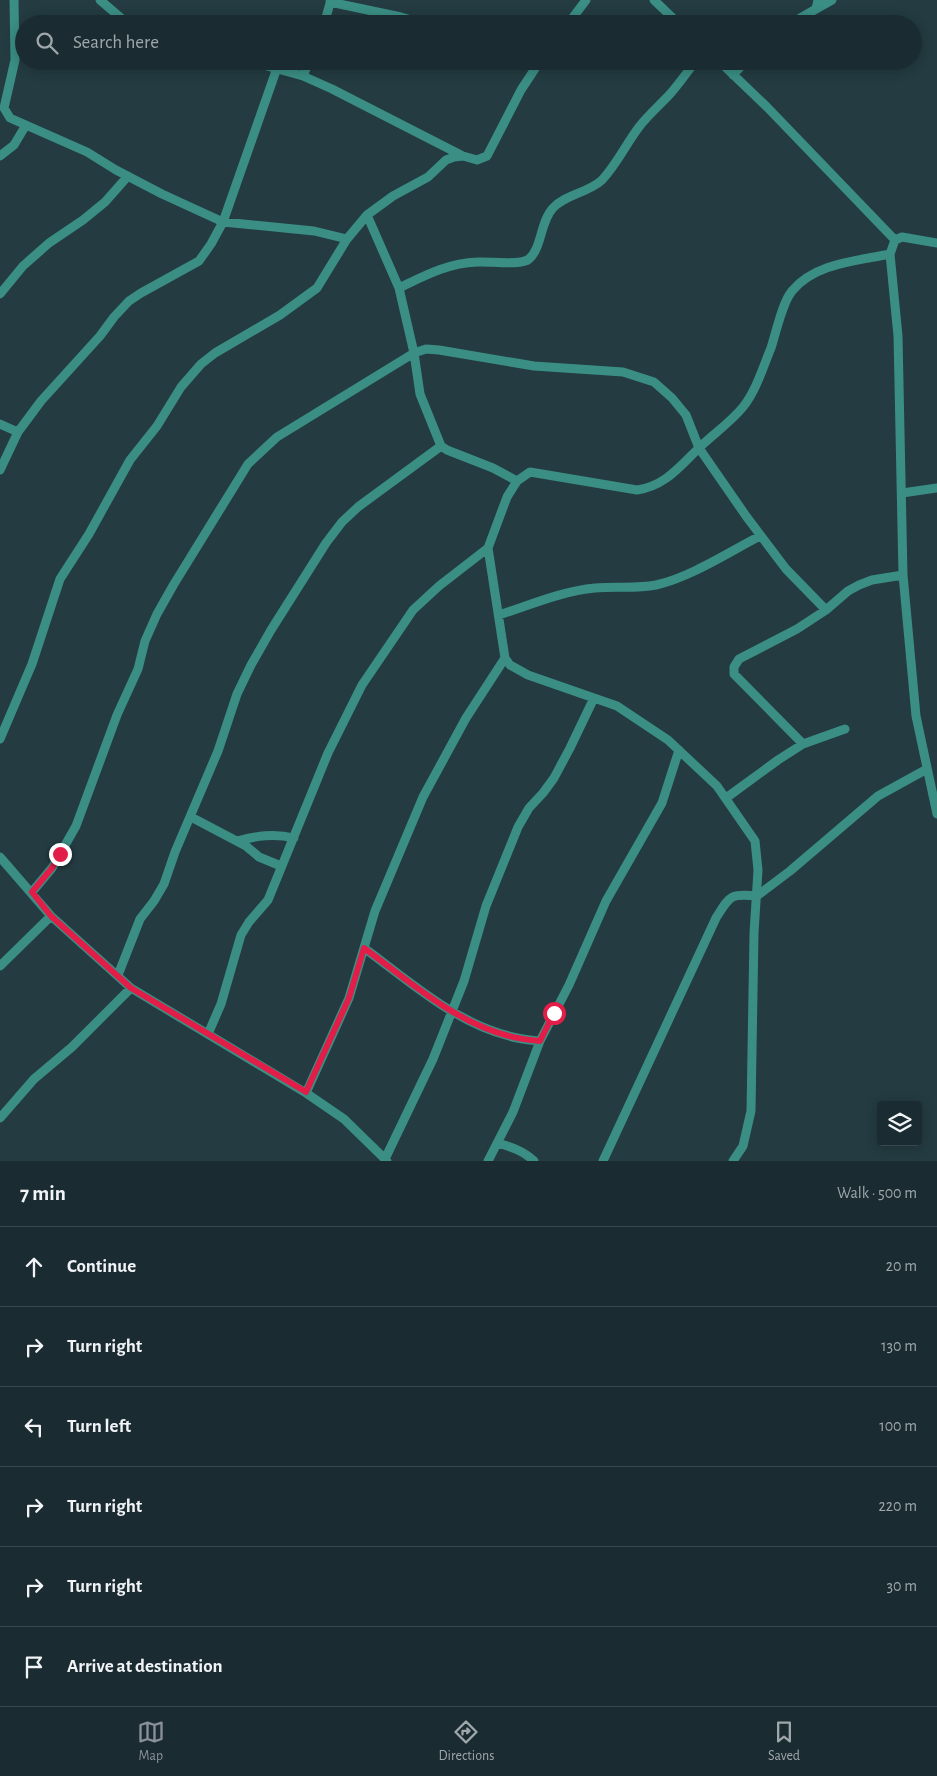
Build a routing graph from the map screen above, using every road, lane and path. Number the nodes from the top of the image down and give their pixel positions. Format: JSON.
{"nodes":[{"id":1,"x":14,"y":0,"type":"edge"},
{"id":2,"x":100,"y":0,"type":"edge"},
{"id":3,"x":586,"y":0,"type":"edge"},
{"id":4,"x":654,"y":0,"type":"edge"},
{"id":5,"x":832,"y":0,"type":"edge"},
{"id":6,"x":331,"y":1,"type":"edge"},
{"id":7,"x":817,"y":5,"type":"edge"},
{"id":8,"x":118,"y":15,"type":"edge"},
{"id":9,"x":327,"y":15,"type":"edge"},
{"id":10,"x":392,"y":15,"type":"edge"},
{"id":11,"x":575,"y":15,"type":"edge"},
{"id":12,"x":670,"y":15,"type":"edge"},
{"id":13,"x":803,"y":15,"type":"edge"},
{"id":14,"x":276,"y":70,"type":"edge"},
{"id":15,"x":284,"y":70,"type":"edge"},
{"id":16,"x":305,"y":70,"type":"edge"},
{"id":17,"x":534,"y":70,"type":"edge"},
{"id":18,"x":689,"y":70,"type":"edge"},
{"id":19,"x":728,"y":70,"type":"edge"},
{"id":20,"x":738,"y":70,"type":"edge"},
{"id":21,"x":733,"y":75,"type":"junction"},
{"id":22,"x":303,"y":76,"type":"junction"},
{"id":23,"x":2,"y":98,"type":"edge"},
{"id":24,"x":26,"y":126,"type":"junction"},
{"id":25,"x":0,"y":156,"type":"edge"},
{"id":26,"x":463,"y":156,"type":"junction"},
{"id":27,"x":128,"y":176,"type":"junction"},
{"id":28,"x":367,"y":215,"type":"junction"},
{"id":29,"x":222,"y":222,"type":"junction"},
{"id":30,"x":347,"y":239,"type":"junction"},
{"id":31,"x":895,"y":240,"type":"junction"},
{"id":32,"x":937,"y":243,"type":"edge"},
{"id":33,"x":890,"y":254,"type":"junction"},
{"id":34,"x":399,"y":288,"type":"junction"},
{"id":35,"x":0,"y":294,"type":"edge"},
{"id":36,"x":414,"y":353,"type":"junction"},
{"id":37,"x":0,"y":424,"type":"edge"},
{"id":38,"x":18,"y":432,"type":"junction"},
{"id":39,"x":441,"y":446,"type":"junction"},
{"id":40,"x":699,"y":448,"type":"junction"},
{"id":41,"x":0,"y":470,"type":"edge"},
{"id":42,"x":517,"y":480,"type":"junction"},
{"id":43,"x":937,"y":488,"type":"edge"},
{"id":44,"x":902,"y":493,"type":"junction"},
{"id":45,"x":760,"y":536,"type":"junction"},
{"id":46,"x":488,"y":548,"type":"junction"},
{"id":47,"x":903,"y":574,"type":"junction"},
{"id":48,"x":826,"y":610,"type":"junction"},
{"id":49,"x":499,"y":615,"type":"junction"},
{"id":50,"x":505,"y":658,"type":"junction"},
{"id":51,"x":594,"y":698,"type":"junction"},
{"id":52,"x":845,"y":729,"type":"dead end"},
{"id":53,"x":0,"y":739,"type":"edge"},
{"id":54,"x":803,"y":744,"type":"junction"},
{"id":55,"x":679,"y":750,"type":"junction"},
{"id":56,"x":927,"y":769,"type":"junction"},
{"id":57,"x":726,"y":798,"type":"junction"},
{"id":58,"x":937,"y":814,"type":"edge"},
{"id":59,"x":191,"y":817,"type":"junction"},
{"id":60,"x":294,"y":838,"type":"junction"},
{"id":61,"x":236,"y":840,"type":"junction"},
{"id":62,"x":0,"y":857,"type":"edge"},
{"id":63,"x":281,"y":866,"type":"junction"},
{"id":64,"x":32,"y":892,"type":"junction"},
{"id":65,"x":757,"y":896,"type":"junction"},
{"id":66,"x":51,"y":916,"type":"junction"},
{"id":67,"x":364,"y":948,"type":"junction"},
{"id":68,"x":0,"y":966,"type":"edge"},
{"id":69,"x":118,"y":975,"type":"junction"},
{"id":70,"x":131,"y":988,"type":"junction"},
{"id":71,"x":452,"y":1012,"type":"junction"},
{"id":72,"x":208,"y":1034,"type":"junction"},
{"id":73,"x":540,"y":1041,"type":"junction"},
{"id":74,"x":306,"y":1092,"type":"junction"},
{"id":75,"x":0,"y":1118,"type":"edge"},
{"id":76,"x":498,"y":1143,"type":"junction"},
{"id":77,"x":386,"y":1160,"type":"edge"},
{"id":78,"x":488,"y":1161,"type":"edge"},
{"id":79,"x":534,"y":1161,"type":"edge"},
{"id":80,"x":603,"y":1161,"type":"edge"},
{"id":81,"x":733,"y":1161,"type":"edge"}],
"edges":[{"from":1,"to":23,"type":"street"},
{"from":2,"to":8,"type":"street"},
{"from":3,"to":11,"type":"street"},
{"from":4,"to":12,"type":"street"},
{"from":5,"to":7,"type":"street"},
{"from":6,"to":9,"type":"street"},
{"from":6,"to":10,"type":"street"},
{"from":7,"to":13,"type":"street"},
{"from":14,"to":29,"type":"street"},
{"from":15,"to":22,"type":"street"},
{"from":16,"to":22,"type":"street"},
{"from":17,"to":26,"type":"street"},
{"from":18,"to":34,"type":"street"},
{"from":19,"to":21,"type":"street"},
{"from":20,"to":21,"type":"street"},
{"from":21,"to":31,"type":"street"},
{"from":22,"to":26,"type":"street"},
{"from":23,"to":24,"type":"street"},
{"from":24,"to":25,"type":"street"},
{"from":24,"to":27,"type":"street"},
{"from":26,"to":28,"type":"street"},
{"from":27,"to":29,"type":"street"},
{"from":27,"to":35,"type":"street"},
{"from":28,"to":30,"type":"street"},
{"from":28,"to":34,"type":"street"},
{"from":29,"to":30,"type":"street"},
{"from":29,"to":38,"type":"street"},
{"from":30,"to":53,"type":"street"},
{"from":31,"to":32,"type":"street"},
{"from":31,"to":33,"type":"street"},
{"from":33,"to":40,"type":"street"},
{"from":33,"to":44,"type":"street"},
{"from":34,"to":36,"type":"street"},
{"from":36,"to":39,"type":"street"},
{"from":36,"to":40,"type":"street"},
{"from":36,"to":64,"type":"street"},
{"from":37,"to":38,"type":"street"},
{"from":38,"to":41,"type":"street"},
{"from":39,"to":42,"type":"street"},
{"from":39,"to":59,"type":"street"},
{"from":40,"to":42,"type":"street"},
{"from":40,"to":45,"type":"street"},
{"from":42,"to":46,"type":"street"},
{"from":43,"to":44,"type":"street"},
{"from":44,"to":47,"type":"street"},
{"from":45,"to":48,"type":"street"},
{"from":45,"to":49,"type":"street"},
{"from":46,"to":49,"type":"street"},
{"from":46,"to":60,"type":"street"},
{"from":47,"to":48,"type":"street"},
{"from":47,"to":56,"type":"street"},
{"from":48,"to":54,"type":"street"},
{"from":49,"to":50,"type":"street"},
{"from":50,"to":51,"type":"street"},
{"from":50,"to":67,"type":"street"},
{"from":51,"to":55,"type":"street"},
{"from":51,"to":71,"type":"street"},
{"from":52,"to":54,"type":"street"},
{"from":54,"to":57,"type":"street"},
{"from":55,"to":57,"type":"street"},
{"from":55,"to":73,"type":"street"},
{"from":56,"to":58,"type":"street"},
{"from":56,"to":65,"type":"street"},
{"from":57,"to":65,"type":"street"},
{"from":59,"to":61,"type":"street"},
{"from":59,"to":69,"type":"street"},
{"from":60,"to":61,"type":"street"},
{"from":60,"to":63,"type":"street"},
{"from":61,"to":63,"type":"street"},
{"from":62,"to":64,"type":"street"},
{"from":63,"to":72,"type":"street"},
{"from":64,"to":66,"type":"street"},
{"from":65,"to":80,"type":"street"},
{"from":65,"to":81,"type":"street"},
{"from":66,"to":68,"type":"street"},
{"from":66,"to":69,"type":"street"},
{"from":67,"to":71,"type":"street"},
{"from":67,"to":74,"type":"street"},
{"from":69,"to":70,"type":"street"},
{"from":70,"to":72,"type":"street"},
{"from":70,"to":75,"type":"street"},
{"from":71,"to":73,"type":"street"},
{"from":71,"to":77,"type":"street"},
{"from":72,"to":74,"type":"street"},
{"from":73,"to":76,"type":"street"},
{"from":74,"to":77,"type":"street"},
{"from":76,"to":78,"type":"street"},
{"from":76,"to":79,"type":"street"}]}
